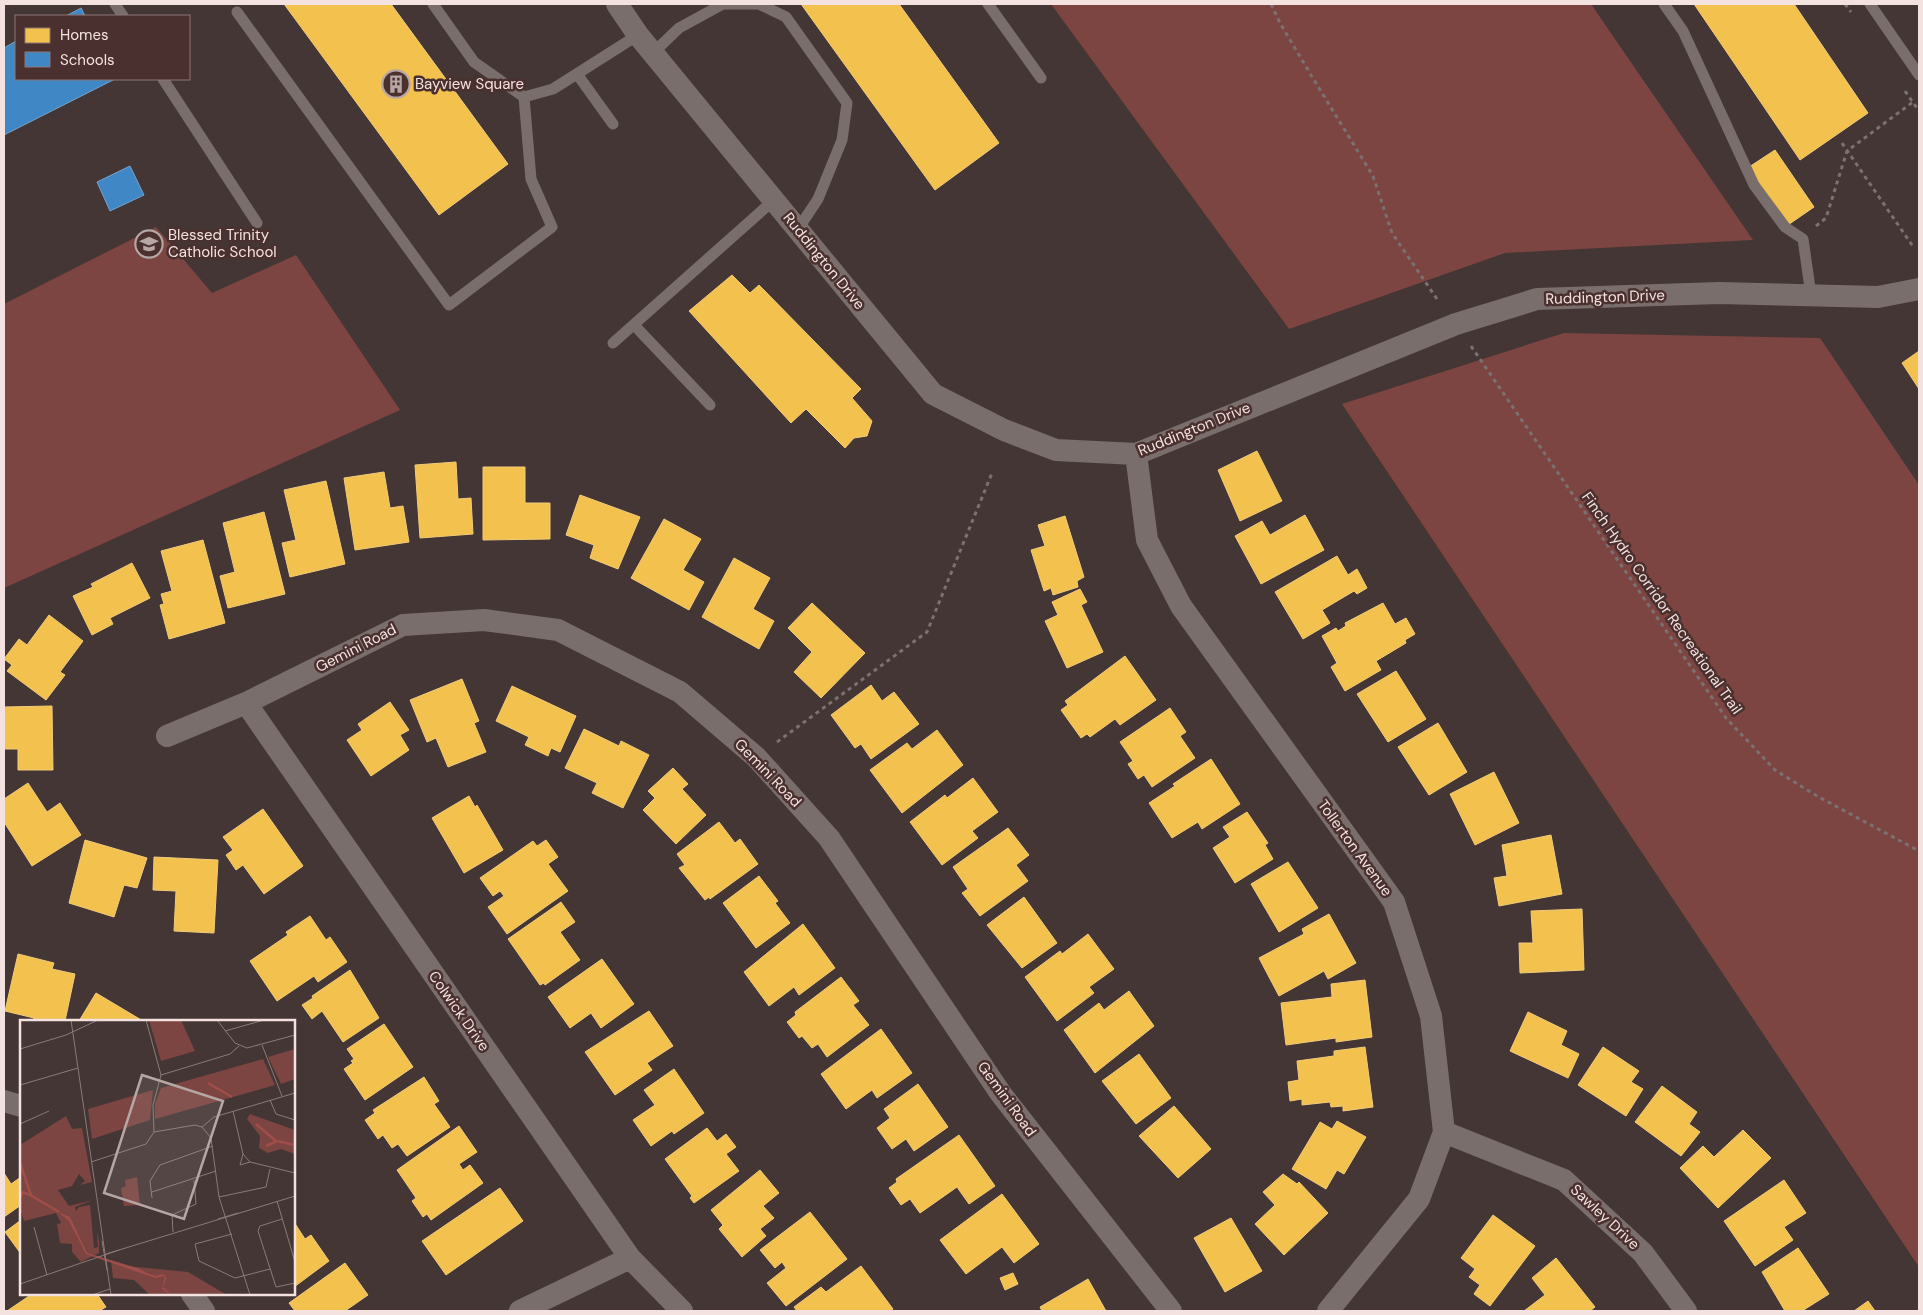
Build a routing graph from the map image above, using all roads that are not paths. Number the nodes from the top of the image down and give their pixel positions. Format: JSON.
{"nodes":[{"id":1,"x":115,"y":4,"type":"edge"},
{"id":2,"x":433,"y":4,"type":"edge"},
{"id":3,"x":617,"y":4,"type":"edge"},
{"id":4,"x":988,"y":4,"type":"edge"},
{"id":5,"x":1664,"y":4,"type":"edge"},
{"id":6,"x":1870,"y":4,"type":"edge"},
{"id":7,"x":237,"y":12,"type":"dead end"},
{"id":8,"x":122,"y":15,"type":"edge"},
{"id":9,"x":638,"y":35,"type":"junction"},
{"id":10,"x":653,"y":53,"type":"junction"},
{"id":11,"x":577,"y":74,"type":"junction"},
{"id":12,"x":1919,"y":75,"type":"edge"},
{"id":13,"x":1041,"y":78,"type":"dead end"},
{"id":14,"x":165,"y":80,"type":"edge"},
{"id":15,"x":524,"y":97,"type":"junction"},
{"id":16,"x":613,"y":124,"type":"dead end"},
{"id":17,"x":774,"y":200,"type":"junction"},
{"id":18,"x":257,"y":223,"type":"dead end"},
{"id":19,"x":798,"y":229,"type":"junction"},
{"id":20,"x":1919,"y":289,"type":"edge"},
{"id":21,"x":1811,"y":295,"type":"junction"},
{"id":22,"x":635,"y":326,"type":"junction"},
{"id":23,"x":613,"y":343,"type":"dead end"},
{"id":24,"x":710,"y":405,"type":"dead end"},
{"id":25,"x":1136,"y":454,"type":"junction"},
{"id":26,"x":246,"y":703,"type":"junction"},
{"id":27,"x":167,"y":736,"type":"dead end"},
{"id":28,"x":4,"y":1101,"type":"edge"},
{"id":29,"x":20,"y":1106,"type":"edge"},
{"id":30,"x":1444,"y":1132,"type":"junction"},
{"id":31,"x":630,"y":1258,"type":"junction"},
{"id":32,"x":193,"y":1295,"type":"edge"},
{"id":33,"x":204,"y":1311,"type":"edge"},
{"id":34,"x":520,"y":1311,"type":"edge"},
{"id":35,"x":682,"y":1311,"type":"edge"},
{"id":36,"x":1171,"y":1311,"type":"edge"},
{"id":37,"x":1328,"y":1311,"type":"edge"},
{"id":38,"x":1686,"y":1311,"type":"edge"}],
"edges":[{"from":1,"to":8,"type":"lane"},
{"from":2,"to":15,"type":"lane"},
{"from":3,"to":9,"type":"street","name":"Ruddington Drive"},
{"from":4,"to":13,"type":"lane"},
{"from":5,"to":21,"type":"lane"},
{"from":6,"to":12,"type":"lane"},
{"from":7,"to":15,"type":"lane"},
{"from":9,"to":10,"type":"street","name":"Ruddington Drive"},
{"from":9,"to":11,"type":"lane"},
{"from":10,"to":17,"type":"street","name":"Ruddington Drive"},
{"from":10,"to":19,"type":"lane"},
{"from":11,"to":15,"type":"lane"},
{"from":11,"to":16,"type":"lane"},
{"from":14,"to":18,"type":"lane"},
{"from":17,"to":19,"type":"street","name":"Ruddington Drive"},
{"from":17,"to":22,"type":"lane"},
{"from":19,"to":25,"type":"street","name":"Ruddington Drive"},
{"from":20,"to":21,"type":"street","name":"Ruddington Drive"},
{"from":21,"to":25,"type":"street","name":"Ruddington Drive"},
{"from":22,"to":23,"type":"lane"},
{"from":22,"to":24,"type":"lane"},
{"from":25,"to":30,"type":"street","name":"Tollerton Avenue"},
{"from":26,"to":27,"type":"street","name":"Gemini Road"},
{"from":26,"to":31,"type":"street","name":"Colwick Drive"},
{"from":26,"to":36,"type":"street","name":"Gemini Road"},
{"from":28,"to":29,"type":"street"},
{"from":30,"to":37,"type":"street","name":"Tollerton Avenue"},
{"from":30,"to":38,"type":"street","name":"Sawley Drive"},
{"from":31,"to":34,"type":"street"},
{"from":31,"to":35,"type":"street","name":"Colwick Drive"},
{"from":32,"to":33,"type":"street"}]}
